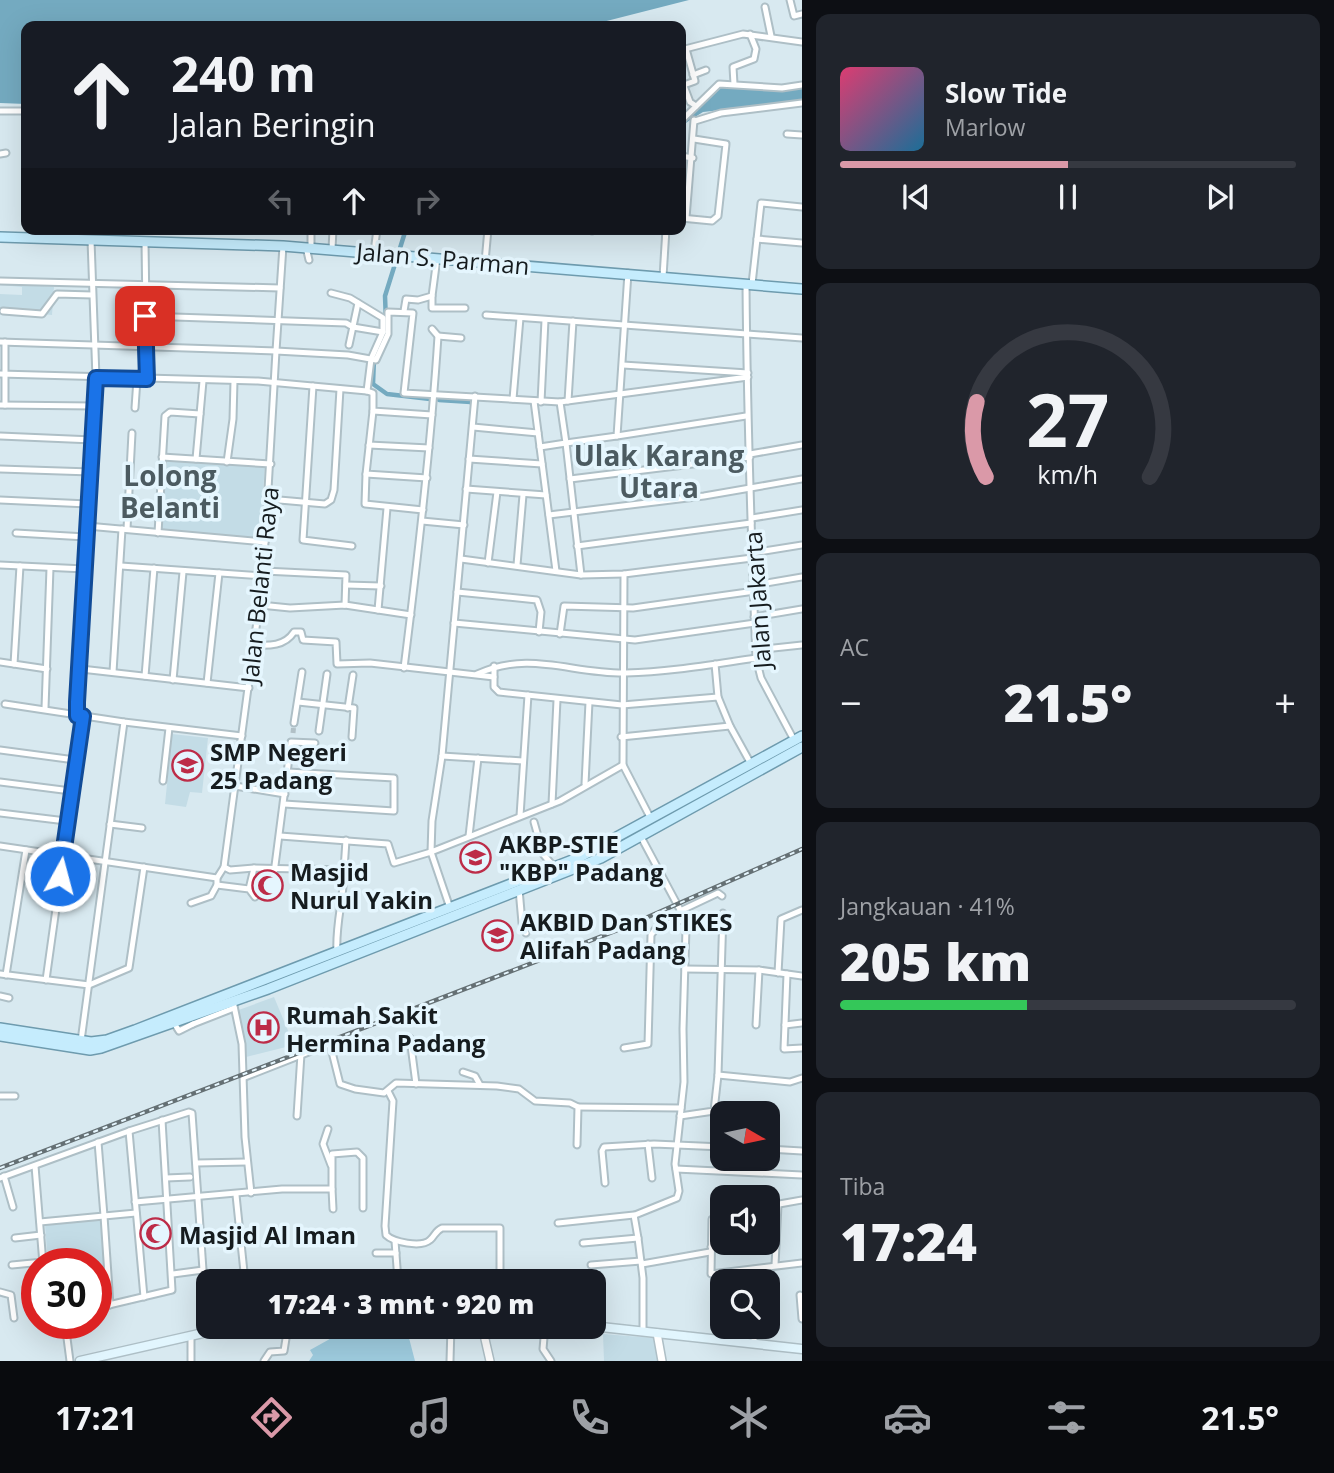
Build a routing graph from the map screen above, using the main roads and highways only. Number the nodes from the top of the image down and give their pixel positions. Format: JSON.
{"nodes":[{"id":1,"x":0,"y":237,"type":"edge"},
{"id":2,"x":802,"y":289,"type":"edge"},
{"id":3,"x":800,"y":744,"type":"edge"},
{"id":4,"x":773,"y":758,"type":"junction"},
{"id":5,"x":384,"y":937,"type":"junction"},
{"id":6,"x":364,"y":946,"type":"junction"},
{"id":7,"x":295,"y":974,"type":"junction"},
{"id":8,"x":0,"y":1028,"type":"edge"},
{"id":9,"x":0,"y":1036,"type":"edge"},
{"id":10,"x":606,"y":1328,"type":"edge"},
{"id":11,"x":196,"y":1335,"type":"edge"},
{"id":12,"x":802,"y":1349,"type":"edge"},
{"id":13,"x":80,"y":1361,"type":"edge"}],
"edges":[{"from":1,"to":2,"type":"main road","name":"Jalan S. Parman"},
{"from":3,"to":4,"type":"main road"},
{"from":4,"to":5,"type":"main road"},
{"from":4,"to":5,"type":"main road"},
{"from":5,"to":6,"type":"main road"},
{"from":6,"to":7,"type":"main road"},
{"from":6,"to":7,"type":"main road"},
{"from":7,"to":8,"type":"main road"},
{"from":7,"to":9,"type":"main road"},
{"from":10,"to":12,"type":"main road"},
{"from":11,"to":13,"type":"main road"}]}
